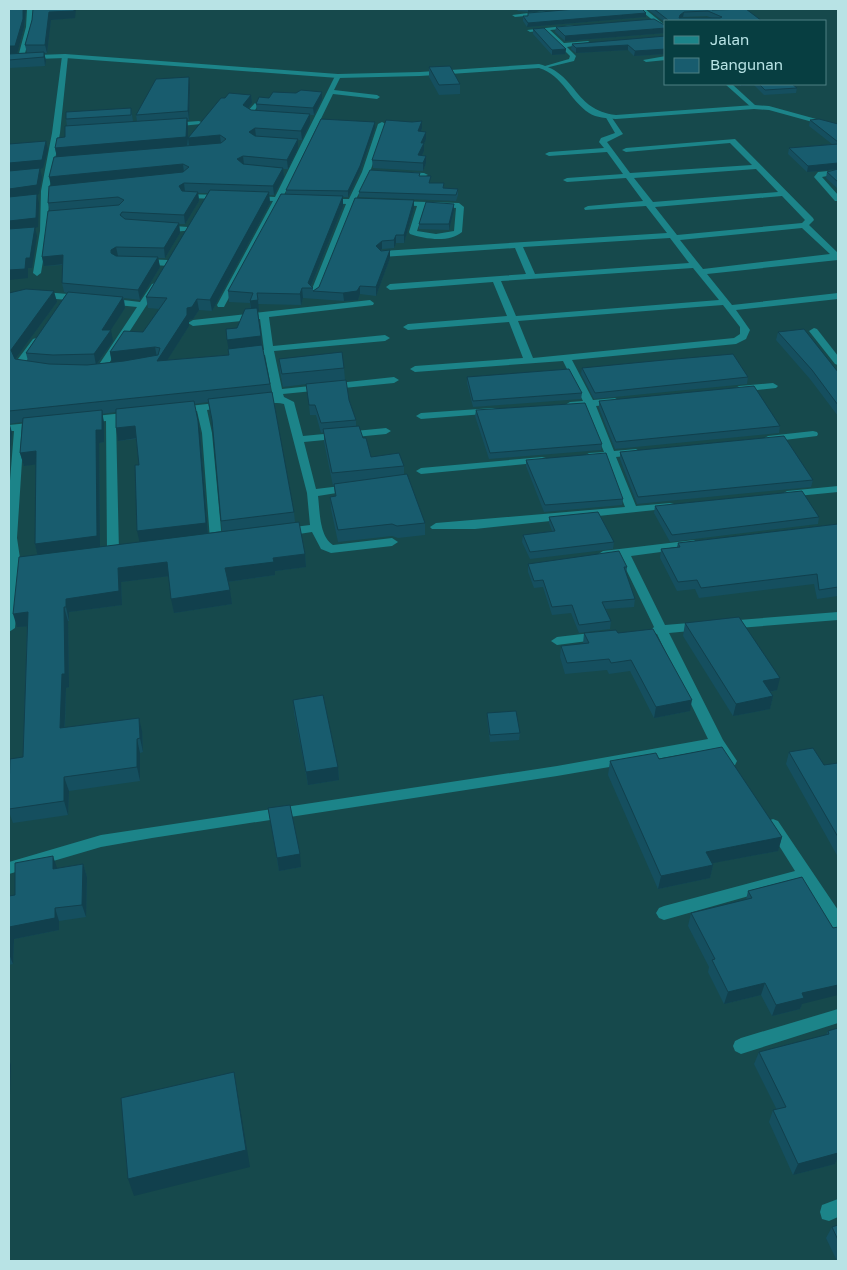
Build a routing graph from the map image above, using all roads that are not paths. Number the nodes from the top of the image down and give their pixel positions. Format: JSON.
{"nodes":[{"id":1,"x":30,"y":9,"type":"edge"},
{"id":2,"x":643,"y":9,"type":"edge"},
{"id":3,"x":553,"y":12,"type":"edge"},
{"id":4,"x":515,"y":16,"type":"dead end"},
{"id":5,"x":644,"y":20,"type":"edge"},
{"id":6,"x":656,"y":21,"type":"junction"},
{"id":7,"x":664,"y":22,"type":"edge"},
{"id":8,"x":576,"y":26,"type":"edge"},
{"id":9,"x":664,"y":27,"type":"edge"},
{"id":10,"x":546,"y":28,"type":"junction"},
{"id":11,"x":530,"y":30,"type":"edge"},
{"id":12,"x":592,"y":43,"type":"edge"},
{"id":13,"x":563,"y":45,"type":"junction"},
{"id":14,"x":65,"y":56,"type":"junction"},
{"id":15,"x":20,"y":57,"type":"junction"},
{"id":16,"x":9,"y":58,"type":"edge"},
{"id":17,"x":664,"y":58,"type":"edge"},
{"id":18,"x":646,"y":60,"type":"dead end"},
{"id":19,"x":548,"y":67,"type":"junction"},
{"id":20,"x":338,"y":76,"type":"junction"},
{"id":21,"x":729,"y":85,"type":"edge"},
{"id":22,"x":330,"y":92,"type":"junction"},
{"id":23,"x":377,"y":97,"type":"dead end"},
{"id":24,"x":255,"y":105,"type":"edge"},
{"id":25,"x":754,"y":107,"type":"junction"},
{"id":26,"x":270,"y":116,"type":"edge"},
{"id":27,"x":608,"y":116,"type":"junction"},
{"id":28,"x":307,"y":119,"type":"edge"},
{"id":29,"x":316,"y":119,"type":"junction"},
{"id":30,"x":325,"y":120,"type":"edge"},
{"id":31,"x":199,"y":123,"type":"edge"},
{"id":32,"x":373,"y":123,"type":"edge"},
{"id":33,"x":382,"y":124,"type":"junction"},
{"id":34,"x":392,"y":124,"type":"edge"},
{"id":35,"x":161,"y":125,"type":"edge"},
{"id":36,"x":838,"y":127,"type":"edge"},
{"id":37,"x":66,"y":132,"type":"edge"},
{"id":38,"x":56,"y":133,"type":"junction"},
{"id":39,"x":619,"y":134,"type":"junction"},
{"id":40,"x":295,"y":143,"type":"edge"},
{"id":41,"x":305,"y":144,"type":"junction"},
{"id":42,"x":54,"y":145,"type":"junction"},
{"id":43,"x":45,"y":146,"type":"edge"},
{"id":44,"x":609,"y":150,"type":"junction"},
{"id":45,"x":549,"y":154,"type":"dead end"},
{"id":46,"x":61,"y":161,"type":"edge"},
{"id":47,"x":52,"y":162,"type":"junction"},
{"id":48,"x":758,"y":167,"type":"junction"},
{"id":49,"x":48,"y":172,"type":"junction"},
{"id":50,"x":282,"y":172,"type":"edge"},
{"id":51,"x":366,"y":172,"type":"junction"},
{"id":52,"x":376,"y":172,"type":"edge"},
{"id":53,"x":838,"y":172,"type":"edge"},
{"id":54,"x":38,"y":173,"type":"edge"},
{"id":55,"x":292,"y":173,"type":"junction"},
{"id":56,"x":395,"y":174,"type":"edge"},
{"id":57,"x":424,"y":175,"type":"edge"},
{"id":58,"x":629,"y":176,"type":"junction"},
{"id":59,"x":568,"y":180,"type":"dead end"},
{"id":60,"x":55,"y":190,"type":"edge"},
{"id":61,"x":784,"y":194,"type":"junction"},
{"id":62,"x":42,"y":196,"type":"junction"},
{"id":63,"x":186,"y":196,"type":"edge"},
{"id":64,"x":227,"y":198,"type":"edge"},
{"id":65,"x":247,"y":198,"type":"edge"},
{"id":66,"x":276,"y":199,"type":"junction"},
{"id":67,"x":838,"y":199,"type":"edge"},
{"id":68,"x":304,"y":200,"type":"edge"},
{"id":69,"x":314,"y":200,"type":"edge"},
{"id":70,"x":351,"y":202,"type":"junction"},
{"id":71,"x":377,"y":203,"type":"edge"},
{"id":72,"x":386,"y":203,"type":"edge"},
{"id":73,"x":422,"y":204,"type":"junction"},
{"id":74,"x":650,"y":204,"type":"junction"},
{"id":75,"x":588,"y":208,"type":"dead end"},
{"id":76,"x":53,"y":216,"type":"edge"},
{"id":77,"x":44,"y":217,"type":"junction"},
{"id":78,"x":804,"y":225,"type":"junction"},
{"id":79,"x":153,"y":227,"type":"edge"},
{"id":80,"x":673,"y":236,"type":"junction"},
{"id":81,"x":183,"y":238,"type":"edge"},
{"id":82,"x":518,"y":245,"type":"junction"},
{"id":83,"x":382,"y":254,"type":"edge"},
{"id":84,"x":173,"y":255,"type":"edge"},
{"id":85,"x":838,"y":257,"type":"edge"},
{"id":86,"x":135,"y":262,"type":"edge"},
{"id":87,"x":698,"y":268,"type":"junction"},
{"id":88,"x":164,"y":272,"type":"junction"},
{"id":89,"x":37,"y":273,"type":"dead end"},
{"id":90,"x":532,"y":277,"type":"junction"},
{"id":91,"x":496,"y":279,"type":"junction"},
{"id":92,"x":390,"y":287,"type":"dead end"},
{"id":93,"x":314,"y":294,"type":"edge"},
{"id":94,"x":838,"y":296,"type":"edge"},
{"id":95,"x":9,"y":301,"type":"edge"},
{"id":96,"x":370,"y":303,"type":"dead end"},
{"id":97,"x":144,"y":305,"type":"junction"},
{"id":98,"x":221,"y":305,"type":"dead end"},
{"id":99,"x":727,"y":305,"type":"junction"},
{"id":100,"x":264,"y":315,"type":"junction"},
{"id":101,"x":512,"y":318,"type":"junction"},
{"id":102,"x":193,"y":324,"type":"dead end"},
{"id":103,"x":408,"y":327,"type":"dead end"},
{"id":104,"x":814,"y":331,"type":"dead end"},
{"id":105,"x":41,"y":333,"type":"edge"},
{"id":106,"x":385,"y":338,"type":"dead end"},
{"id":107,"x":269,"y":351,"type":"junction"},
{"id":108,"x":242,"y":355,"type":"edge"},
{"id":109,"x":566,"y":358,"type":"junction"},
{"id":110,"x":529,"y":360,"type":"junction"},
{"id":111,"x":838,"y":362,"type":"edge"},
{"id":112,"x":101,"y":369,"type":"edge"},
{"id":113,"x":415,"y":369,"type":"dead end"},
{"id":114,"x":41,"y":371,"type":"edge"},
{"id":115,"x":394,"y":380,"type":"dead end"},
{"id":116,"x":773,"y":386,"type":"dead end"},
{"id":117,"x":724,"y":390,"type":"edge"},
{"id":118,"x":278,"y":395,"type":"junction"},
{"id":119,"x":628,"y":400,"type":"edge"},
{"id":120,"x":590,"y":404,"type":"junction"},
{"id":121,"x":560,"y":406,"type":"edge"},
{"id":122,"x":201,"y":407,"type":"junction"},
{"id":123,"x":500,"y":410,"type":"edge"},
{"id":124,"x":165,"y":411,"type":"edge"},
{"id":125,"x":147,"y":413,"type":"edge"},
{"id":126,"x":421,"y":416,"type":"dead end"},
{"id":127,"x":111,"y":417,"type":"junction"},
{"id":128,"x":74,"y":421,"type":"edge"},
{"id":129,"x":46,"y":424,"type":"edge"},
{"id":130,"x":14,"y":428,"type":"edge"},
{"id":131,"x":386,"y":431,"type":"dead end"},
{"id":132,"x":813,"y":434,"type":"dead end"},
{"id":133,"x":299,"y":438,"type":"junction"},
{"id":134,"x":758,"y":440,"type":"edge"},
{"id":135,"x":650,"y":451,"type":"edge"},
{"id":136,"x":610,"y":455,"type":"junction"},
{"id":137,"x":582,"y":457,"type":"edge"},
{"id":138,"x":554,"y":459,"type":"edge"},
{"id":139,"x":421,"y":471,"type":"dead end"},
{"id":140,"x":358,"y":487,"type":"edge"},
{"id":141,"x":838,"y":490,"type":"edge"},
{"id":142,"x":312,"y":493,"type":"junction"},
{"id":143,"x":779,"y":495,"type":"edge"},
{"id":144,"x":681,"y":505,"type":"edge"},
{"id":145,"x":632,"y":510,"type":"junction"},
{"id":146,"x":436,"y":527,"type":"dead end"},
{"id":147,"x":316,"y":528,"type":"junction"},
{"id":148,"x":278,"y":533,"type":"edge"},
{"id":149,"x":10,"y":538,"type":"edge"},
{"id":150,"x":216,"y":540,"type":"edge"},
{"id":151,"x":392,"y":542,"type":"dead end"},
{"id":152,"x":702,"y":543,"type":"edge"},
{"id":153,"x":113,"y":552,"type":"edge"},
{"id":154,"x":624,"y":553,"type":"junction"},
{"id":155,"x":595,"y":556,"type":"edge"},
{"id":156,"x":838,"y":616,"type":"edge"},
{"id":157,"x":9,"y":628,"type":"edge"},
{"id":158,"x":663,"y":629,"type":"junction"},
{"id":159,"x":644,"y":631,"type":"edge"},
{"id":160,"x":615,"y":635,"type":"edge"},
{"id":161,"x":557,"y":641,"type":"dead end"},
{"id":162,"x":717,"y":743,"type":"junction"},
{"id":163,"x":739,"y":775,"type":"edge"},
{"id":164,"x":767,"y":816,"type":"edge"},
{"id":165,"x":9,"y":868,"type":"edge"},
{"id":166,"x":806,"y":874,"type":"junction"},
{"id":167,"x":664,"y":912,"type":"dead end"},
{"id":168,"x":838,"y":922,"type":"edge"},
{"id":169,"x":838,"y":1016,"type":"edge"},
{"id":170,"x":741,"y":1046,"type":"dead end"}],
"edges":[{"from":1,"to":15,"type":"street"},
{"from":2,"to":6,"type":"street"},
{"from":3,"to":4,"type":"street"},
{"from":5,"to":6,"type":"street"},
{"from":6,"to":7,"type":"street"},
{"from":6,"to":9,"type":"street"},
{"from":8,"to":10,"type":"street"},
{"from":10,"to":11,"type":"street"},
{"from":10,"to":13,"type":"street"},
{"from":12,"to":13,"type":"street"},
{"from":13,"to":19,"type":"street"},
{"from":14,"to":15,"type":"street"},
{"from":14,"to":20,"type":"street"},
{"from":14,"to":38,"type":"street"},
{"from":15,"to":16,"type":"street"},
{"from":17,"to":18,"type":"street"},
{"from":19,"to":20,"type":"street"},
{"from":19,"to":27,"type":"street"},
{"from":20,"to":22,"type":"street"},
{"from":21,"to":25,"type":"street"},
{"from":22,"to":23,"type":"street"},
{"from":22,"to":29,"type":"street"},
{"from":24,"to":26,"type":"street"},
{"from":25,"to":27,"type":"street"},
{"from":25,"to":36,"type":"street"},
{"from":27,"to":39,"type":"street"},
{"from":28,"to":29,"type":"street"},
{"from":29,"to":30,"type":"street"},
{"from":29,"to":41,"type":"street"},
{"from":31,"to":35,"type":"street"},
{"from":32,"to":33,"type":"street"},
{"from":33,"to":34,"type":"street"},
{"from":33,"to":51,"type":"street"},
{"from":37,"to":38,"type":"street"},
{"from":38,"to":42,"type":"street"},
{"from":39,"to":44,"type":"street"},
{"from":39,"to":48,"type":"street"},
{"from":40,"to":41,"type":"street"},
{"from":41,"to":55,"type":"street"},
{"from":42,"to":43,"type":"street"},
{"from":42,"to":47,"type":"street"},
{"from":44,"to":45,"type":"street"},
{"from":44,"to":58,"type":"street"},
{"from":46,"to":47,"type":"street"},
{"from":47,"to":49,"type":"street"},
{"from":48,"to":58,"type":"street"},
{"from":48,"to":61,"type":"street"},
{"from":49,"to":54,"type":"street"},
{"from":49,"to":62,"type":"street"},
{"from":50,"to":55,"type":"street"},
{"from":51,"to":52,"type":"street"},
{"from":51,"to":70,"type":"street"},
{"from":53,"to":67,"type":"street"},
{"from":55,"to":66,"type":"street"},
{"from":56,"to":57,"type":"street"},
{"from":58,"to":59,"type":"street"},
{"from":58,"to":74,"type":"street"},
{"from":60,"to":62,"type":"street"},
{"from":61,"to":74,"type":"street"},
{"from":61,"to":78,"type":"street"},
{"from":62,"to":77,"type":"street"},
{"from":63,"to":64,"type":"street"},
{"from":65,"to":66,"type":"street"},
{"from":66,"to":68,"type":"street"},
{"from":66,"to":98,"type":"street"},
{"from":69,"to":70,"type":"street"},
{"from":70,"to":71,"type":"street"},
{"from":70,"to":93,"type":"street"},
{"from":72,"to":73,"type":"street"},
{"from":73,"to":73,"type":"street"},
{"from":74,"to":75,"type":"street"},
{"from":74,"to":80,"type":"street"},
{"from":76,"to":77,"type":"street"},
{"from":77,"to":89,"type":"street"},
{"from":78,"to":80,"type":"street"},
{"from":78,"to":85,"type":"street"},
{"from":79,"to":81,"type":"street"},
{"from":80,"to":82,"type":"street"},
{"from":80,"to":87,"type":"street"},
{"from":82,"to":83,"type":"street"},
{"from":82,"to":90,"type":"street"},
{"from":84,"to":88,"type":"street"},
{"from":85,"to":87,"type":"street"},
{"from":86,"to":88,"type":"street"},
{"from":87,"to":90,"type":"street"},
{"from":87,"to":99,"type":"street"},
{"from":88,"to":97,"type":"street"},
{"from":90,"to":91,"type":"street"},
{"from":91,"to":92,"type":"street"},
{"from":91,"to":101,"type":"street"},
{"from":94,"to":99,"type":"street"},
{"from":95,"to":97,"type":"street"},
{"from":96,"to":100,"type":"street"},
{"from":97,"to":112,"type":"street"},
{"from":99,"to":101,"type":"street"},
{"from":99,"to":109,"type":"street"},
{"from":100,"to":102,"type":"street"},
{"from":100,"to":107,"type":"street"},
{"from":101,"to":103,"type":"street"},
{"from":101,"to":110,"type":"street"},
{"from":104,"to":111,"type":"street"},
{"from":105,"to":114,"type":"street"},
{"from":106,"to":107,"type":"street"},
{"from":107,"to":108,"type":"street"},
{"from":107,"to":118,"type":"street"},
{"from":109,"to":110,"type":"street"},
{"from":109,"to":120,"type":"street"},
{"from":110,"to":113,"type":"street"},
{"from":115,"to":118,"type":"street"},
{"from":116,"to":117,"type":"street"},
{"from":118,"to":122,"type":"street"},
{"from":118,"to":133,"type":"street"},
{"from":119,"to":120,"type":"street"},
{"from":120,"to":121,"type":"street"},
{"from":120,"to":136,"type":"street"},
{"from":122,"to":124,"type":"street"},
{"from":122,"to":150,"type":"street"},
{"from":123,"to":126,"type":"street"},
{"from":125,"to":127,"type":"street"},
{"from":127,"to":128,"type":"street"},
{"from":127,"to":153,"type":"street"},
{"from":129,"to":130,"type":"street"},
{"from":130,"to":149,"type":"street"},
{"from":131,"to":133,"type":"street"},
{"from":132,"to":134,"type":"street"},
{"from":133,"to":142,"type":"street"},
{"from":135,"to":136,"type":"street"},
{"from":136,"to":137,"type":"street"},
{"from":136,"to":145,"type":"street"},
{"from":138,"to":139,"type":"street"},
{"from":140,"to":142,"type":"street"},
{"from":141,"to":143,"type":"street"},
{"from":142,"to":147,"type":"street"},
{"from":144,"to":145,"type":"street"},
{"from":145,"to":146,"type":"street"},
{"from":147,"to":148,"type":"street"},
{"from":147,"to":151,"type":"street"},
{"from":149,"to":157,"type":"street"},
{"from":152,"to":154,"type":"street"},
{"from":154,"to":155,"type":"street"},
{"from":154,"to":158,"type":"street"},
{"from":156,"to":158,"type":"street"},
{"from":158,"to":159,"type":"street"},
{"from":158,"to":162,"type":"street"},
{"from":160,"to":161,"type":"street"},
{"from":162,"to":163,"type":"street"},
{"from":162,"to":165,"type":"street"},
{"from":164,"to":166,"type":"street"},
{"from":166,"to":167,"type":"street"},
{"from":166,"to":168,"type":"street"},
{"from":169,"to":170,"type":"street"}]}
